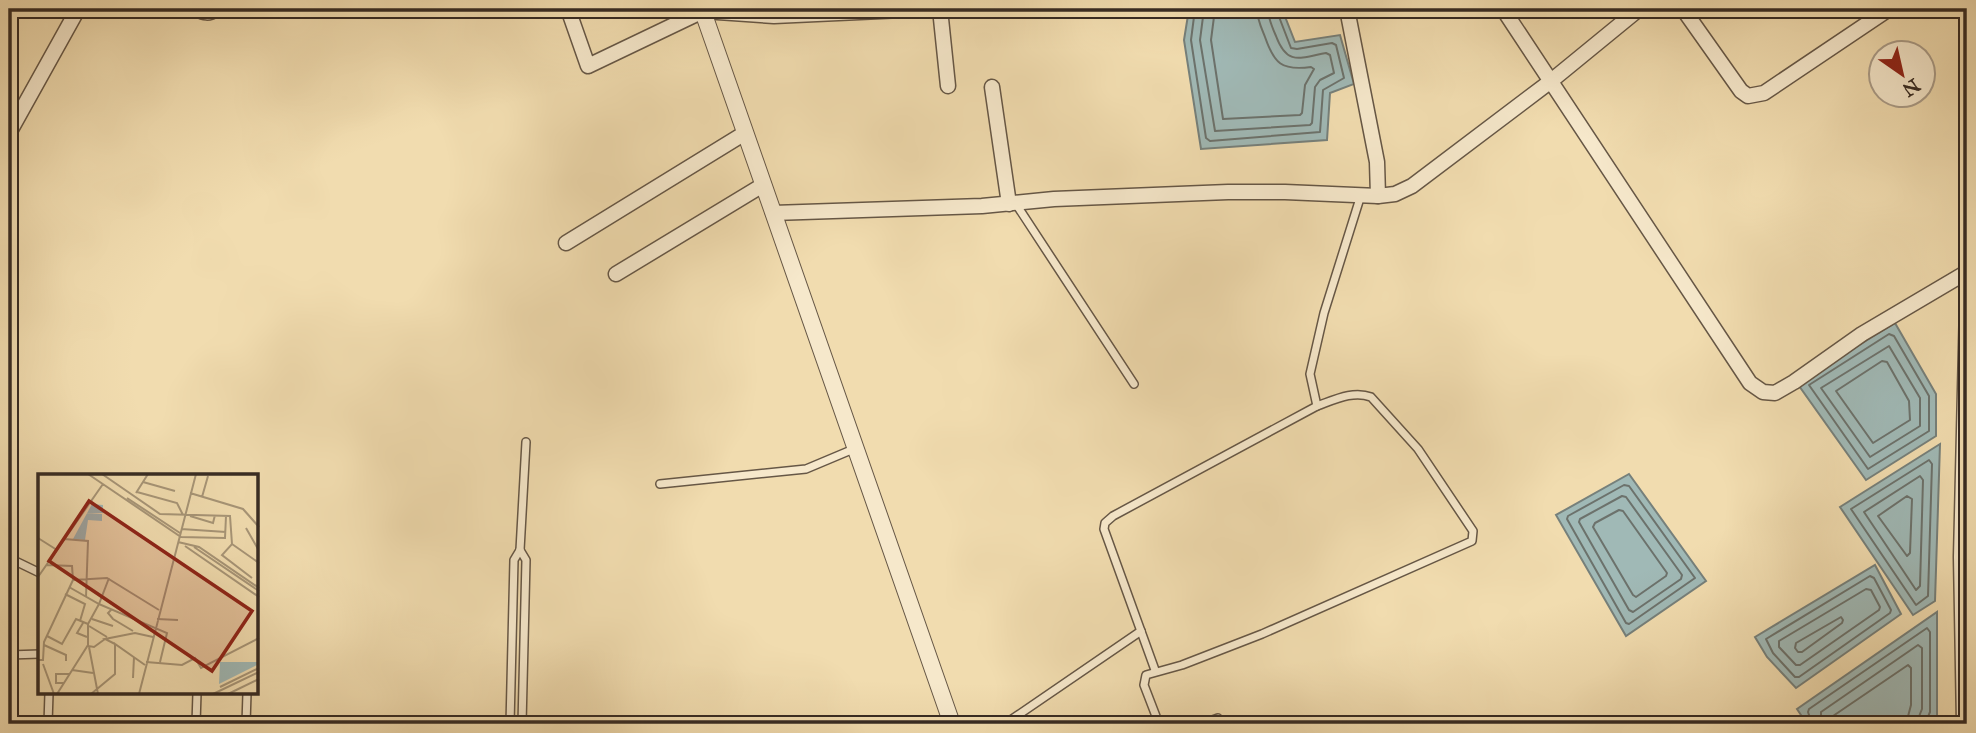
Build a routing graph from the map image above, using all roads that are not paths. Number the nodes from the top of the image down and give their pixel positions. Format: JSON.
{"nodes":[{"id":1,"x":78,"y":9,"type":"edge"},
{"id":2,"x":197,"y":9,"type":"edge"},
{"id":3,"x":216,"y":9,"type":"edge"},
{"id":4,"x":568,"y":9,"type":"edge"},
{"id":5,"x":924,"y":9,"type":"edge"},
{"id":6,"x":940,"y":9,"type":"edge"},
{"id":7,"x":1347,"y":9,"type":"edge"},
{"id":8,"x":1503,"y":9,"type":"edge"},
{"id":9,"x":1639,"y":9,"type":"edge"},
{"id":10,"x":1683,"y":9,"type":"edge"},
{"id":11,"x":1889,"y":9,"type":"edge"},
{"id":12,"x":702,"y":10,"type":"edge"},
{"id":13,"x":1551,"y":81,"type":"junction"},
{"id":14,"x":948,"y":86,"type":"dead end"},
{"id":15,"x":992,"y":87,"type":"dead end"},
{"id":16,"x":9,"y":133,"type":"edge"},
{"id":17,"x":745,"y":133,"type":"junction"},
{"id":18,"x":764,"y":185,"type":"junction"},
{"id":19,"x":1361,"y":195,"type":"junction"},
{"id":20,"x":1378,"y":196,"type":"junction"},
{"id":21,"x":1012,"y":203,"type":"junction"},
{"id":22,"x":773,"y":213,"type":"junction"},
{"id":23,"x":566,"y":243,"type":"dead end"},
{"id":24,"x":1967,"y":272,"type":"edge"},
{"id":25,"x":617,"y":274,"type":"dead end"},
{"id":26,"x":1967,"y":305,"type":"edge"},
{"id":27,"x":1134,"y":384,"type":"dead end"},
{"id":28,"x":1317,"y":406,"type":"junction"},
{"id":29,"x":526,"y":442,"type":"dead end"},
{"id":30,"x":856,"y":448,"type":"junction"},
{"id":31,"x":660,"y":484,"type":"dead end"},
{"id":32,"x":520,"y":550,"type":"junction"},
{"id":33,"x":9,"y":558,"type":"edge"},
{"id":34,"x":38,"y":572,"type":"edge"},
{"id":35,"x":1141,"y":631,"type":"junction"},
{"id":36,"x":38,"y":654,"type":"edge"},
{"id":37,"x":9,"y":655,"type":"edge"},
{"id":38,"x":1155,"y":670,"type":"junction"},
{"id":39,"x":49,"y":694,"type":"edge"},
{"id":40,"x":197,"y":694,"type":"edge"},
{"id":41,"x":247,"y":694,"type":"edge"},
{"id":42,"x":1218,"y":718,"type":"dead end"},
{"id":43,"x":48,"y":724,"type":"edge"},
{"id":44,"x":196,"y":724,"type":"edge"},
{"id":45,"x":246,"y":724,"type":"edge"},
{"id":46,"x":510,"y":724,"type":"edge"},
{"id":47,"x":522,"y":724,"type":"edge"},
{"id":48,"x":952,"y":724,"type":"edge"},
{"id":49,"x":1006,"y":724,"type":"edge"},
{"id":50,"x":1159,"y":724,"type":"edge"},
{"id":51,"x":1202,"y":724,"type":"edge"},
{"id":52,"x":1964,"y":724,"type":"edge"}],
"edges":[{"from":1,"to":16,"type":"street"},
{"from":2,"to":3,"type":"street"},
{"from":4,"to":12,"type":"street"},
{"from":5,"to":12,"type":"street"},
{"from":6,"to":14,"type":"street"},
{"from":7,"to":20,"type":"street"},
{"from":8,"to":13,"type":"street"},
{"from":9,"to":13,"type":"street"},
{"from":10,"to":11,"type":"street"},
{"from":12,"to":17,"type":"street"},
{"from":13,"to":20,"type":"street"},
{"from":13,"to":24,"type":"street"},
{"from":15,"to":21,"type":"street"},
{"from":17,"to":18,"type":"street"},
{"from":17,"to":23,"type":"street"},
{"from":18,"to":22,"type":"street"},
{"from":18,"to":25,"type":"street"},
{"from":19,"to":20,"type":"street"},
{"from":19,"to":21,"type":"street"},
{"from":19,"to":28,"type":"lane"},
{"from":21,"to":22,"type":"street"},
{"from":21,"to":27,"type":"lane"},
{"from":22,"to":30,"type":"street"},
{"from":26,"to":52,"type":"street"},
{"from":28,"to":35,"type":"lane"},
{"from":28,"to":38,"type":"lane"},
{"from":29,"to":32,"type":"lane"},
{"from":30,"to":31,"type":"lane"},
{"from":30,"to":48,"type":"street"},
{"from":32,"to":46,"type":"lane"},
{"from":32,"to":47,"type":"lane"},
{"from":33,"to":34,"type":"lane"},
{"from":35,"to":38,"type":"lane"},
{"from":35,"to":49,"type":"lane"},
{"from":36,"to":37,"type":"lane"},
{"from":38,"to":50,"type":"lane"},
{"from":39,"to":43,"type":"lane"},
{"from":40,"to":44,"type":"lane"},
{"from":41,"to":45,"type":"lane"},
{"from":42,"to":51,"type":"lane"}]}
